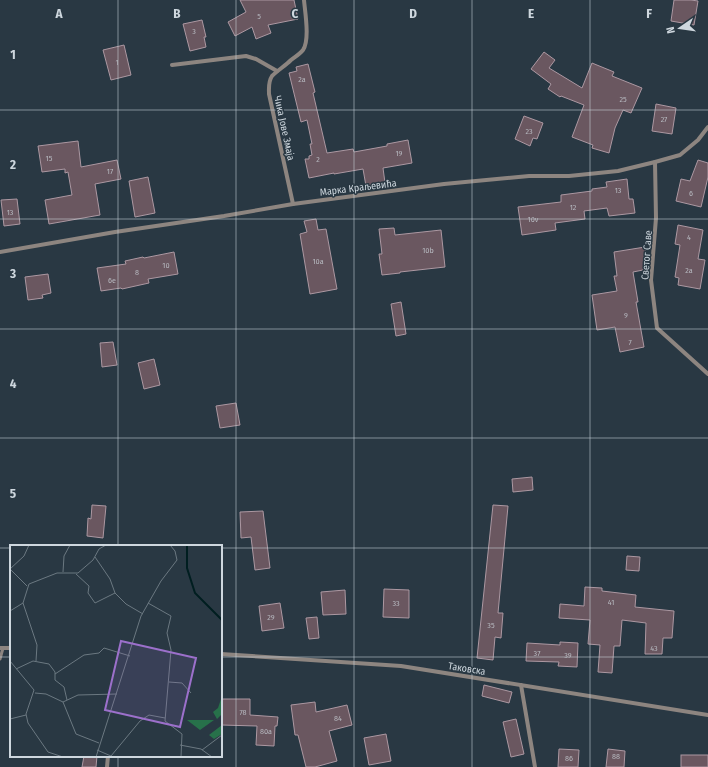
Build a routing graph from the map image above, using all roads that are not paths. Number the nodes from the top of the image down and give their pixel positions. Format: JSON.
{"nodes":[{"id":1,"x":304,"y":0,"type":"edge"},
{"id":2,"x":172,"y":65,"type":"dead end"},
{"id":3,"x":277,"y":71,"type":"junction"},
{"id":4,"x":708,"y":127,"type":"edge"},
{"id":5,"x":655,"y":162,"type":"junction"},
{"id":6,"x":293,"y":204,"type":"junction"},
{"id":7,"x":0,"y":252,"type":"edge"},
{"id":8,"x":708,"y":374,"type":"edge"},
{"id":9,"x":1,"y":648,"type":"edge"},
{"id":10,"x":222,"y":654,"type":"edge"},
{"id":11,"x":0,"y":659,"type":"edge"},
{"id":12,"x":521,"y":685,"type":"junction"},
{"id":13,"x":708,"y":715,"type":"edge"},
{"id":14,"x":108,"y":757,"type":"edge"},
{"id":15,"x":107,"y":767,"type":"edge"},
{"id":16,"x":535,"y":767,"type":"edge"}],
"edges":[{"from":1,"to":3,"type":"street","name":"Чика Јове Змаја"},
{"from":2,"to":3,"type":"street"},
{"from":3,"to":6,"type":"street","name":"Чика Јове Змаја"},
{"from":4,"to":5,"type":"street","name":"Марка Краљевића"},
{"from":5,"to":6,"type":"street","name":"Марка Краљевића"},
{"from":5,"to":8,"type":"street","name":"Светог Саве"},
{"from":6,"to":7,"type":"street","name":"Марка Краљевића"},
{"from":9,"to":11,"type":"lane"},
{"from":10,"to":12,"type":"street","name":"Таковска"},
{"from":12,"to":13,"type":"street","name":"Таковска"},
{"from":12,"to":16,"type":"street"},
{"from":14,"to":15,"type":"street"}]}
